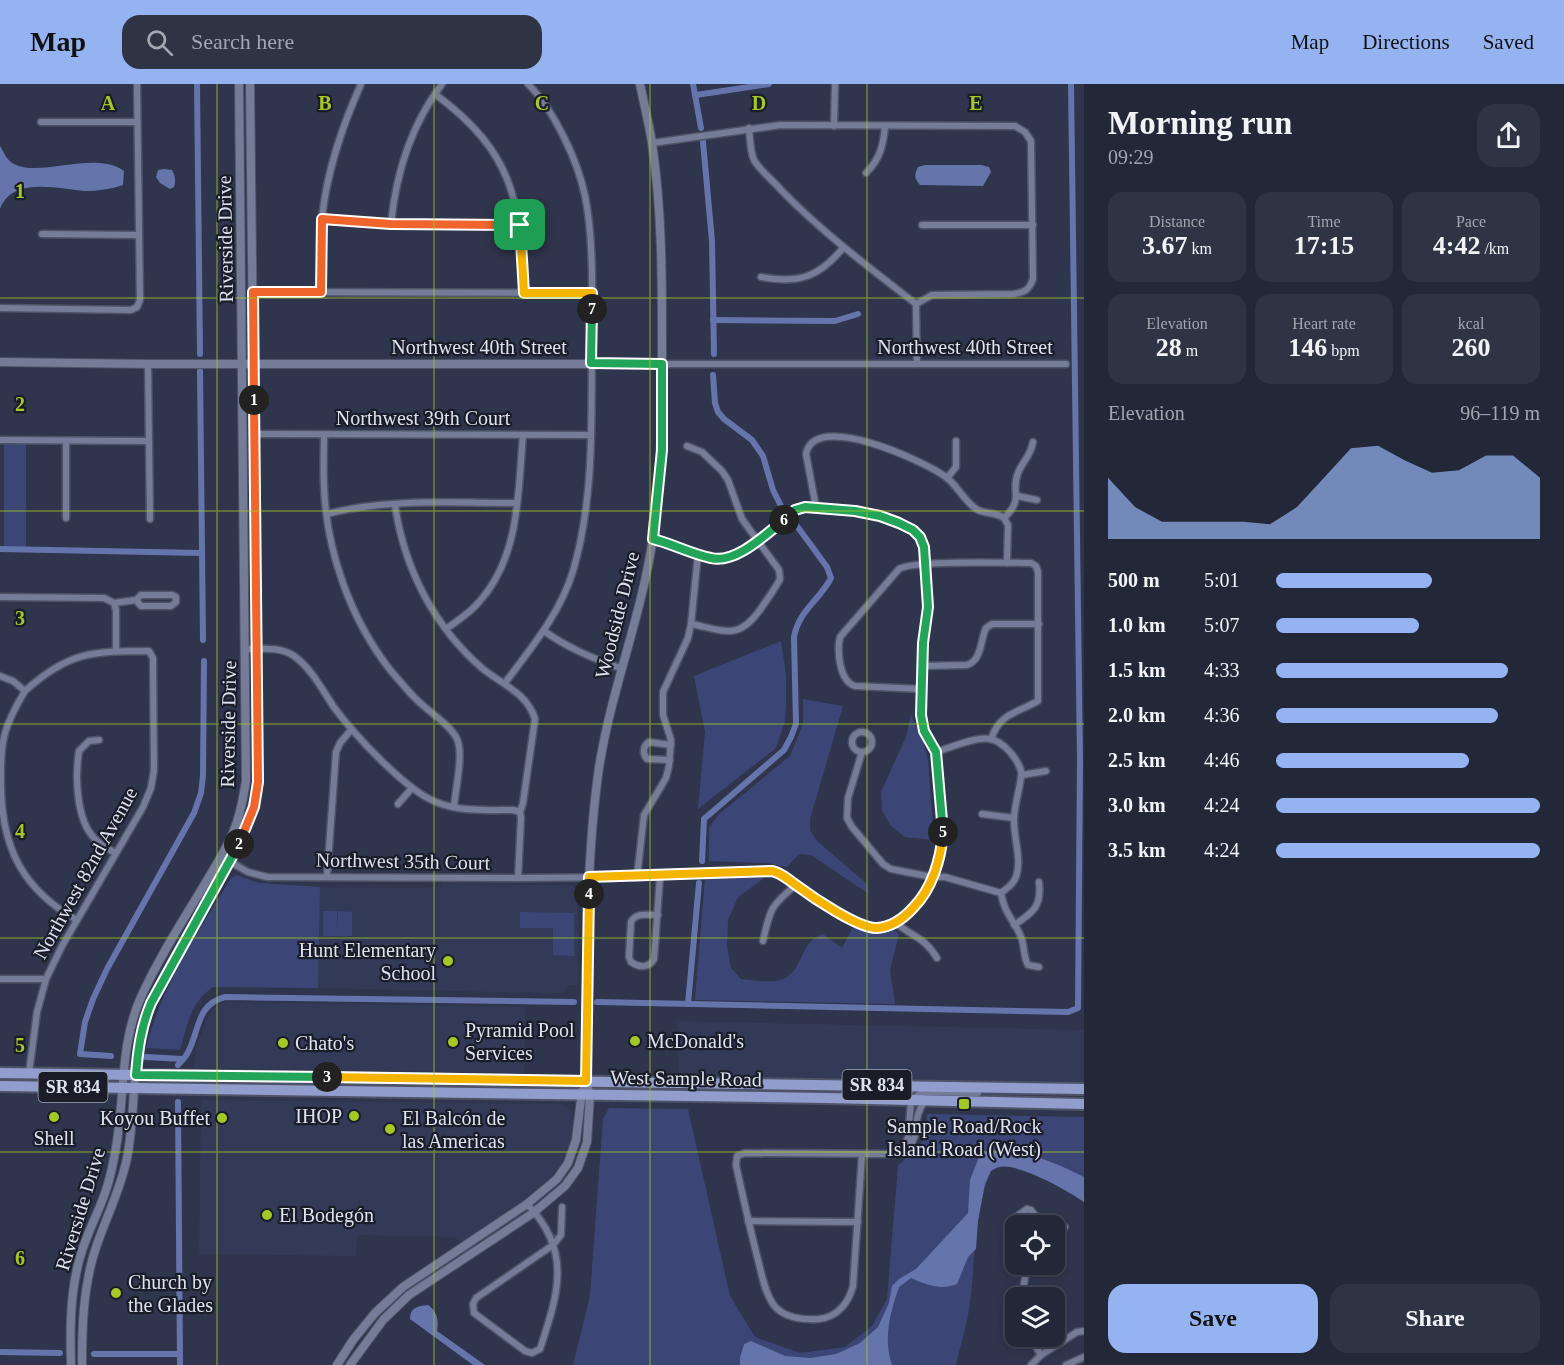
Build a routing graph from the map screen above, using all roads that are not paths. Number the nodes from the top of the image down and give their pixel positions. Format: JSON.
{"nodes":[{"id":1,"x":137,"y":84,"type":"edge"},
{"id":2,"x":239,"y":84,"type":"edge"},
{"id":3,"x":250,"y":84,"type":"edge"},
{"id":4,"x":361,"y":84,"type":"edge"},
{"id":5,"x":442,"y":84,"type":"edge"},
{"id":6,"x":639,"y":84,"type":"edge"},
{"id":7,"x":835,"y":84,"type":"edge"},
{"id":8,"x":531,"y":85,"type":"edge"},
{"id":9,"x":435,"y":94,"type":"junction"},
{"id":10,"x":41,"y":122,"type":"dead end"},
{"id":11,"x":137,"y":122,"type":"junction"},
{"id":12,"x":834,"y":126,"type":"junction"},
{"id":13,"x":885,"y":127,"type":"junction"},
{"id":14,"x":748,"y":128,"type":"junction"},
{"id":15,"x":652,"y":143,"type":"junction"},
{"id":16,"x":866,"y":173,"type":"dead end"},
{"id":17,"x":322,"y":219,"type":"junction"},
{"id":18,"x":391,"y":224,"type":"junction"},
{"id":19,"x":520,"y":225,"type":"junction"},
{"id":20,"x":922,"y":225,"type":"dead end"},
{"id":21,"x":1033,"y":225,"type":"junction"},
{"id":22,"x":42,"y":234,"type":"dead end"},
{"id":23,"x":138,"y":235,"type":"junction"},
{"id":24,"x":843,"y":248,"type":"junction"},
{"id":25,"x":762,"y":277,"type":"dead end"},
{"id":26,"x":253,"y":292,"type":"junction"},
{"id":27,"x":321,"y":292,"type":"junction"},
{"id":28,"x":524,"y":293,"type":"junction"},
{"id":29,"x":592,"y":293,"type":"junction"},
{"id":30,"x":916,"y":304,"type":"junction"},
{"id":31,"x":0,"y":308,"type":"edge"},
{"id":32,"x":0,"y":362,"type":"edge"},
{"id":33,"x":591,"y":363,"type":"junction"},
{"id":34,"x":148,"y":364,"type":"junction"},
{"id":35,"x":243,"y":364,"type":"junction"},
{"id":36,"x":253,"y":364,"type":"junction"},
{"id":37,"x":662,"y":364,"type":"junction"},
{"id":38,"x":917,"y":364,"type":"junction"},
{"id":39,"x":1066,"y":364,"type":"dead end"},
{"id":40,"x":255,"y":434,"type":"junction"},
{"id":41,"x":324,"y":435,"type":"junction"},
{"id":42,"x":524,"y":435,"type":"junction"},
{"id":43,"x":591,"y":435,"type":"junction"},
{"id":44,"x":0,"y":440,"type":"edge"},
{"id":45,"x":66,"y":441,"type":"junction"},
{"id":46,"x":149,"y":441,"type":"junction"},
{"id":47,"x":956,"y":441,"type":"dead end"},
{"id":48,"x":1033,"y":442,"type":"dead end"},
{"id":49,"x":687,"y":446,"type":"dead end"},
{"id":50,"x":947,"y":478,"type":"junction"},
{"id":51,"x":1017,"y":496,"type":"junction"},
{"id":52,"x":1037,"y":500,"type":"dead end"},
{"id":53,"x":517,"y":503,"type":"junction"},
{"id":54,"x":395,"y":505,"type":"junction"},
{"id":55,"x":816,"y":507,"type":"junction"},
{"id":56,"x":327,"y":514,"type":"junction"},
{"id":57,"x":66,"y":518,"type":"dead end"},
{"id":58,"x":1004,"y":518,"type":"junction"},
{"id":59,"x":150,"y":519,"type":"dead end"},
{"id":60,"x":653,"y":539,"type":"junction"},
{"id":61,"x":757,"y":541,"type":"junction"},
{"id":62,"x":698,"y":554,"type":"junction"},
{"id":63,"x":1007,"y":563,"type":"junction"},
{"id":64,"x":925,"y":564,"type":"junction"},
{"id":65,"x":0,"y":597,"type":"edge"},
{"id":66,"x":136,"y":600,"type":"junction"},
{"id":67,"x":114,"y":603,"type":"junction"},
{"id":68,"x":691,"y":624,"type":"junction"},
{"id":69,"x":1039,"y":624,"type":"junction"},
{"id":70,"x":446,"y":628,"type":"junction"},
{"id":71,"x":543,"y":630,"type":"junction"},
{"id":72,"x":245,"y":649,"type":"junction"},
{"id":73,"x":257,"y":649,"type":"junction"},
{"id":74,"x":116,"y":651,"type":"junction"},
{"id":75,"x":923,"y":666,"type":"junction"},
{"id":76,"x":621,"y":668,"type":"junction"},
{"id":77,"x":0,"y":676,"type":"edge"},
{"id":78,"x":505,"y":683,"type":"junction"},
{"id":79,"x":921,"y":688,"type":"junction"},
{"id":80,"x":25,"y":691,"type":"junction"},
{"id":81,"x":351,"y":730,"type":"junction"},
{"id":82,"x":991,"y":739,"type":"junction"},
{"id":83,"x":99,"y":740,"type":"dead end"},
{"id":84,"x":671,"y":745,"type":"junction"},
{"id":85,"x":0,"y":750,"type":"edge"},
{"id":86,"x":862,"y":752,"type":"dead end"},
{"id":87,"x":936,"y":752,"type":"junction"},
{"id":88,"x":670,"y":760,"type":"junction"},
{"id":89,"x":1047,"y":771,"type":"dead end"},
{"id":90,"x":1022,"y":775,"type":"junction"},
{"id":91,"x":412,"y":788,"type":"junction"},
{"id":92,"x":398,"y":804,"type":"dead end"},
{"id":93,"x":453,"y":807,"type":"junction"},
{"id":94,"x":520,"y":812,"type":"junction"},
{"id":95,"x":982,"y":814,"type":"dead end"},
{"id":96,"x":1014,"y":818,"type":"junction"},
{"id":97,"x":2,"y":825,"type":"edge"},
{"id":98,"x":115,"y":854,"type":"junction"},
{"id":99,"x":221,"y":857,"type":"junction"},
{"id":100,"x":230,"y":862,"type":"junction"},
{"id":101,"x":327,"y":876,"type":"junction"},
{"id":102,"x":660,"y":876,"type":"junction"},
{"id":103,"x":589,"y":877,"type":"junction"},
{"id":104,"x":637,"y":877,"type":"junction"},
{"id":105,"x":932,"y":877,"type":"junction"},
{"id":106,"x":518,"y":878,"type":"junction"},
{"id":107,"x":1039,"y":882,"type":"dead end"},
{"id":108,"x":796,"y":885,"type":"junction"},
{"id":109,"x":1000,"y":893,"type":"junction"},
{"id":110,"x":658,"y":915,"type":"junction"},
{"id":111,"x":76,"y":920,"type":"junction"},
{"id":112,"x":896,"y":924,"type":"junction"},
{"id":113,"x":1014,"y":925,"type":"junction"},
{"id":114,"x":763,"y":941,"type":"dead end"},
{"id":115,"x":937,"y":958,"type":"dead end"},
{"id":116,"x":1039,"y":967,"type":"dead end"},
{"id":117,"x":0,"y":979,"type":"edge"},
{"id":118,"x":46,"y":979,"type":"junction"},
{"id":119,"x":0,"y":1073,"type":"edge"},
{"id":120,"x":29,"y":1073,"type":"junction"},
{"id":121,"x":122,"y":1075,"type":"junction"},
{"id":122,"x":136,"y":1075,"type":"junction"},
{"id":123,"x":328,"y":1077,"type":"junction"},
{"id":124,"x":386,"y":1078,"type":"junction"},
{"id":125,"x":586,"y":1081,"type":"junction"},
{"id":126,"x":737,"y":1083,"type":"junction"},
{"id":127,"x":0,"y":1086,"type":"edge"},
{"id":128,"x":911,"y":1086,"type":"junction"},
{"id":129,"x":123,"y":1087,"type":"junction"},
{"id":130,"x":136,"y":1087,"type":"junction"},
{"id":131,"x":993,"y":1088,"type":"junction"},
{"id":132,"x":1084,"y":1089,"type":"edge"},
{"id":133,"x":280,"y":1090,"type":"junction"},
{"id":134,"x":323,"y":1091,"type":"junction"},
{"id":135,"x":585,"y":1095,"type":"junction"},
{"id":136,"x":695,"y":1096,"type":"junction"},
{"id":137,"x":826,"y":1098,"type":"junction"},
{"id":138,"x":911,"y":1100,"type":"junction"},
{"id":139,"x":925,"y":1101,"type":"junction"},
{"id":140,"x":1084,"y":1104,"type":"edge"},
{"id":141,"x":901,"y":1151,"type":"junction"},
{"id":142,"x":862,"y":1155,"type":"junction"},
{"id":143,"x":527,"y":1204,"type":"junction"},
{"id":144,"x":562,"y":1207,"type":"dead end"},
{"id":145,"x":534,"y":1212,"type":"junction"},
{"id":146,"x":1019,"y":1215,"type":"edge"},
{"id":147,"x":1035,"y":1215,"type":"edge"},
{"id":148,"x":748,"y":1221,"type":"junction"},
{"id":149,"x":858,"y":1222,"type":"junction"},
{"id":150,"x":553,"y":1245,"type":"junction"},
{"id":151,"x":464,"y":1246,"type":"junction"},
{"id":152,"x":471,"y":1255,"type":"junction"},
{"id":153,"x":403,"y":1287,"type":"junction"},
{"id":154,"x":410,"y":1295,"type":"junction"},
{"id":155,"x":1084,"y":1331,"type":"edge"},
{"id":156,"x":1036,"y":1347,"type":"edge"},
{"id":157,"x":1041,"y":1355,"type":"junction"},
{"id":158,"x":1084,"y":1357,"type":"edge"},
{"id":159,"x":71,"y":1365,"type":"edge"},
{"id":160,"x":82,"y":1365,"type":"edge"},
{"id":161,"x":337,"y":1365,"type":"edge"},
{"id":162,"x":350,"y":1365,"type":"edge"},
{"id":163,"x":1031,"y":1365,"type":"edge"},
{"id":164,"x":1066,"y":1365,"type":"edge"}],
"edges":[{"from":1,"to":11,"type":"street"},
{"from":2,"to":35,"type":"street","name":"Riverside Drive"},
{"from":3,"to":26,"type":"street","name":"Riverside Drive"},
{"from":4,"to":17,"type":"street"},
{"from":5,"to":9,"type":"street"},
{"from":6,"to":15,"type":"street","name":"Woodside Drive"},
{"from":7,"to":12,"type":"street"},
{"from":8,"to":29,"type":"street"},
{"from":9,"to":18,"type":"street"},
{"from":9,"to":19,"type":"street"},
{"from":10,"to":11,"type":"street"},
{"from":11,"to":23,"type":"street"},
{"from":12,"to":13,"type":"street"},
{"from":12,"to":14,"type":"street"},
{"from":13,"to":16,"type":"street"},
{"from":13,"to":21,"type":"street"},
{"from":14,"to":15,"type":"street"},
{"from":14,"to":24,"type":"street"},
{"from":15,"to":37,"type":"street","name":"Woodside Drive"},
{"from":17,"to":18,"type":"street"},
{"from":17,"to":27,"type":"street"},
{"from":18,"to":19,"type":"street"},
{"from":19,"to":28,"type":"street"},
{"from":20,"to":21,"type":"street"},
{"from":21,"to":30,"type":"street"},
{"from":22,"to":23,"type":"street"},
{"from":23,"to":31,"type":"street"},
{"from":24,"to":25,"type":"street"},
{"from":24,"to":30,"type":"street"},
{"from":26,"to":27,"type":"street"},
{"from":26,"to":36,"type":"street","name":"Riverside Drive"},
{"from":27,"to":28,"type":"street"},
{"from":28,"to":29,"type":"street"},
{"from":29,"to":33,"type":"street"},
{"from":30,"to":38,"type":"street"},
{"from":32,"to":34,"type":"street","name":"Northwest 40th Street"},
{"from":33,"to":36,"type":"street","name":"Northwest 40th Street"},
{"from":33,"to":37,"type":"street","name":"Northwest 40th Street"},
{"from":33,"to":43,"type":"street"},
{"from":34,"to":35,"type":"street","name":"Northwest 40th Street"},
{"from":34,"to":46,"type":"street"},
{"from":35,"to":36,"type":"street","name":"Northwest 40th Street"},
{"from":35,"to":72,"type":"street","name":"Riverside Drive"},
{"from":36,"to":40,"type":"street","name":"Riverside Drive"},
{"from":37,"to":38,"type":"street","name":"Northwest 40th Street"},
{"from":37,"to":60,"type":"street","name":"Woodside Drive"},
{"from":38,"to":39,"type":"street","name":"Northwest 40th Street"},
{"from":40,"to":41,"type":"street","name":"Northwest 39th Court"},
{"from":40,"to":73,"type":"street","name":"Riverside Drive"},
{"from":41,"to":42,"type":"street","name":"Northwest 39th Court"},
{"from":41,"to":56,"type":"street"},
{"from":42,"to":43,"type":"street","name":"Northwest 39th Court"},
{"from":42,"to":53,"type":"street"},
{"from":43,"to":71,"type":"street"},
{"from":44,"to":45,"type":"street"},
{"from":45,"to":46,"type":"street"},
{"from":45,"to":57,"type":"street"},
{"from":46,"to":59,"type":"street"},
{"from":47,"to":50,"type":"street"},
{"from":48,"to":51,"type":"street"},
{"from":49,"to":61,"type":"street"},
{"from":50,"to":55,"type":"street"},
{"from":50,"to":58,"type":"street"},
{"from":51,"to":52,"type":"street"},
{"from":51,"to":58,"type":"street"},
{"from":53,"to":54,"type":"street"},
{"from":53,"to":70,"type":"street"},
{"from":54,"to":56,"type":"street"},
{"from":54,"to":70,"type":"street"},
{"from":55,"to":61,"type":"street"},
{"from":55,"to":64,"type":"street"},
{"from":56,"to":93,"type":"street"},
{"from":58,"to":63,"type":"street"},
{"from":60,"to":62,"type":"street"},
{"from":60,"to":76,"type":"street","name":"Woodside Drive"},
{"from":61,"to":62,"type":"street"},
{"from":61,"to":68,"type":"street"},
{"from":62,"to":68,"type":"street"},
{"from":63,"to":64,"type":"street"},
{"from":63,"to":69,"type":"street"},
{"from":64,"to":75,"type":"street"},
{"from":64,"to":79,"type":"street"},
{"from":65,"to":67,"type":"street"},
{"from":66,"to":66,"type":"street"},
{"from":66,"to":67,"type":"street"},
{"from":67,"to":74,"type":"street"},
{"from":68,"to":84,"type":"street"},
{"from":69,"to":75,"type":"street"},
{"from":69,"to":82,"type":"street"},
{"from":70,"to":78,"type":"street"},
{"from":71,"to":76,"type":"street"},
{"from":71,"to":78,"type":"street"},
{"from":72,"to":73,"type":"street"},
{"from":72,"to":99,"type":"street","name":"Riverside Drive"},
{"from":73,"to":81,"type":"street"},
{"from":73,"to":100,"type":"street","name":"Riverside Drive"},
{"from":74,"to":80,"type":"street"},
{"from":74,"to":98,"type":"street","name":"Northwest 82nd Avenue"},
{"from":75,"to":79,"type":"street"},
{"from":76,"to":103,"type":"street","name":"Woodside Drive"},
{"from":77,"to":80,"type":"street"},
{"from":78,"to":94,"type":"street"},
{"from":79,"to":87,"type":"street"},
{"from":80,"to":85,"type":"street"},
{"from":81,"to":91,"type":"street"},
{"from":81,"to":101,"type":"street"},
{"from":82,"to":87,"type":"street"},
{"from":82,"to":90,"type":"street"},
{"from":83,"to":98,"type":"street"},
{"from":84,"to":88,"type":"street"},
{"from":84,"to":88,"type":"street"},
{"from":85,"to":97,"type":"street"},
{"from":86,"to":105,"type":"street"},
{"from":87,"to":105,"type":"street"},
{"from":88,"to":104,"type":"street"},
{"from":89,"to":90,"type":"street"},
{"from":90,"to":96,"type":"street"},
{"from":91,"to":92,"type":"street"},
{"from":91,"to":93,"type":"street"},
{"from":93,"to":94,"type":"street"},
{"from":94,"to":106,"type":"street"},
{"from":95,"to":96,"type":"street"},
{"from":96,"to":109,"type":"street"},
{"from":97,"to":111,"type":"street"},
{"from":98,"to":111,"type":"street","name":"Northwest 82nd Avenue"},
{"from":99,"to":100,"type":"street","name":"Northwest 35th Court"},
{"from":99,"to":121,"type":"street","name":"Riverside Drive"},
{"from":100,"to":101,"type":"street","name":"Northwest 35th Court"},
{"from":100,"to":122,"type":"street","name":"Riverside Drive"},
{"from":101,"to":106,"type":"street","name":"Northwest 35th Court"},
{"from":102,"to":104,"type":"street","name":"Northwest 35th Court"},
{"from":102,"to":108,"type":"street","name":"Northwest 35th Court"},
{"from":102,"to":110,"type":"street"},
{"from":103,"to":104,"type":"street","name":"Northwest 35th Court"},
{"from":103,"to":106,"type":"street","name":"Northwest 35th Court"},
{"from":103,"to":125,"type":"street","name":"Woodside Drive"},
{"from":105,"to":109,"type":"street"},
{"from":105,"to":112,"type":"street"},
{"from":107,"to":113,"type":"street"},
{"from":108,"to":112,"type":"street","name":"Northwest 35th Court"},
{"from":108,"to":114,"type":"street"},
{"from":109,"to":113,"type":"street"},
{"from":110,"to":110,"type":"street"},
{"from":111,"to":118,"type":"street","name":"Northwest 82nd Avenue"},
{"from":112,"to":115,"type":"street"},
{"from":113,"to":116,"type":"street"},
{"from":117,"to":118,"type":"street"},
{"from":118,"to":120,"type":"street","name":"Northwest 82nd Avenue"},
{"from":119,"to":120,"type":"main road","name":"West Sample Road","number":"SR 834"},
{"from":120,"to":121,"type":"main road","name":"West Sample Road","number":"SR 834"},
{"from":121,"to":122,"type":"main road","name":"West Sample Road","number":"SR 834"},
{"from":121,"to":129,"type":"street","name":"Riverside Drive"},
{"from":122,"to":123,"type":"main road","name":"West Sample Road","number":"SR 834"},
{"from":122,"to":130,"type":"street","name":"Riverside Drive"},
{"from":123,"to":124,"type":"main road","name":"West Sample Road","number":"SR 834"},
{"from":123,"to":133,"type":"main road"},
{"from":124,"to":125,"type":"main road","name":"West Sample Road","number":"SR 834"},
{"from":124,"to":134,"type":"main road"},
{"from":125,"to":126,"type":"main road","name":"West Sample Road","number":"SR 834"},
{"from":125,"to":135,"type":"street","name":"Woodside Drive"},
{"from":126,"to":128,"type":"main road","name":"West Sample Road","number":"SR 834"},
{"from":126,"to":136,"type":"main road"},
{"from":127,"to":129,"type":"main road","name":"West Sample Road","number":"SR 834"},
{"from":128,"to":131,"type":"main road","name":"West Sample Road","number":"SR 834"},
{"from":128,"to":137,"type":"main road"},
{"from":129,"to":130,"type":"main road","name":"West Sample Road","number":"SR 834"},
{"from":129,"to":159,"type":"street","name":"Riverside Drive"},
{"from":130,"to":133,"type":"main road","name":"West Sample Road","number":"SR 834"},
{"from":130,"to":160,"type":"street","name":"Riverside Drive"},
{"from":131,"to":132,"type":"main road","name":"West Sample Road","number":"SR 834"},
{"from":131,"to":138,"type":"street"},
{"from":133,"to":134,"type":"main road","name":"West Sample Road","number":"SR 834"},
{"from":134,"to":135,"type":"main road","name":"West Sample Road","number":"SR 834"},
{"from":135,"to":136,"type":"main road","name":"West Sample Road","number":"SR 834"},
{"from":135,"to":143,"type":"street"},
{"from":135,"to":145,"type":"street"},
{"from":136,"to":137,"type":"main road","name":"West Sample Road","number":"SR 834"},
{"from":137,"to":138,"type":"main road","name":"West Sample Road","number":"SR 834"},
{"from":138,"to":139,"type":"main road","name":"West Sample Road","number":"SR 834"},
{"from":138,"to":141,"type":"street"},
{"from":139,"to":140,"type":"main road","name":"West Sample Road","number":"SR 834"},
{"from":139,"to":141,"type":"street"},
{"from":141,"to":142,"type":"street"},
{"from":142,"to":148,"type":"street"},
{"from":142,"to":149,"type":"street"},
{"from":143,"to":145,"type":"street"},
{"from":143,"to":151,"type":"street"},
{"from":144,"to":150,"type":"street"},
{"from":145,"to":150,"type":"street"},
{"from":145,"to":152,"type":"street"},
{"from":146,"to":147,"type":"street"},
{"from":148,"to":149,"type":"street"},
{"from":148,"to":149,"type":"street"},
{"from":150,"to":150,"type":"street"},
{"from":151,"to":152,"type":"street"},
{"from":151,"to":153,"type":"street"},
{"from":152,"to":154,"type":"street"},
{"from":153,"to":154,"type":"street"},
{"from":153,"to":161,"type":"street"},
{"from":154,"to":162,"type":"street"},
{"from":155,"to":157,"type":"street"},
{"from":156,"to":157,"type":"street"},
{"from":157,"to":163,"type":"street"},
{"from":158,"to":164,"type":"street"}]}
